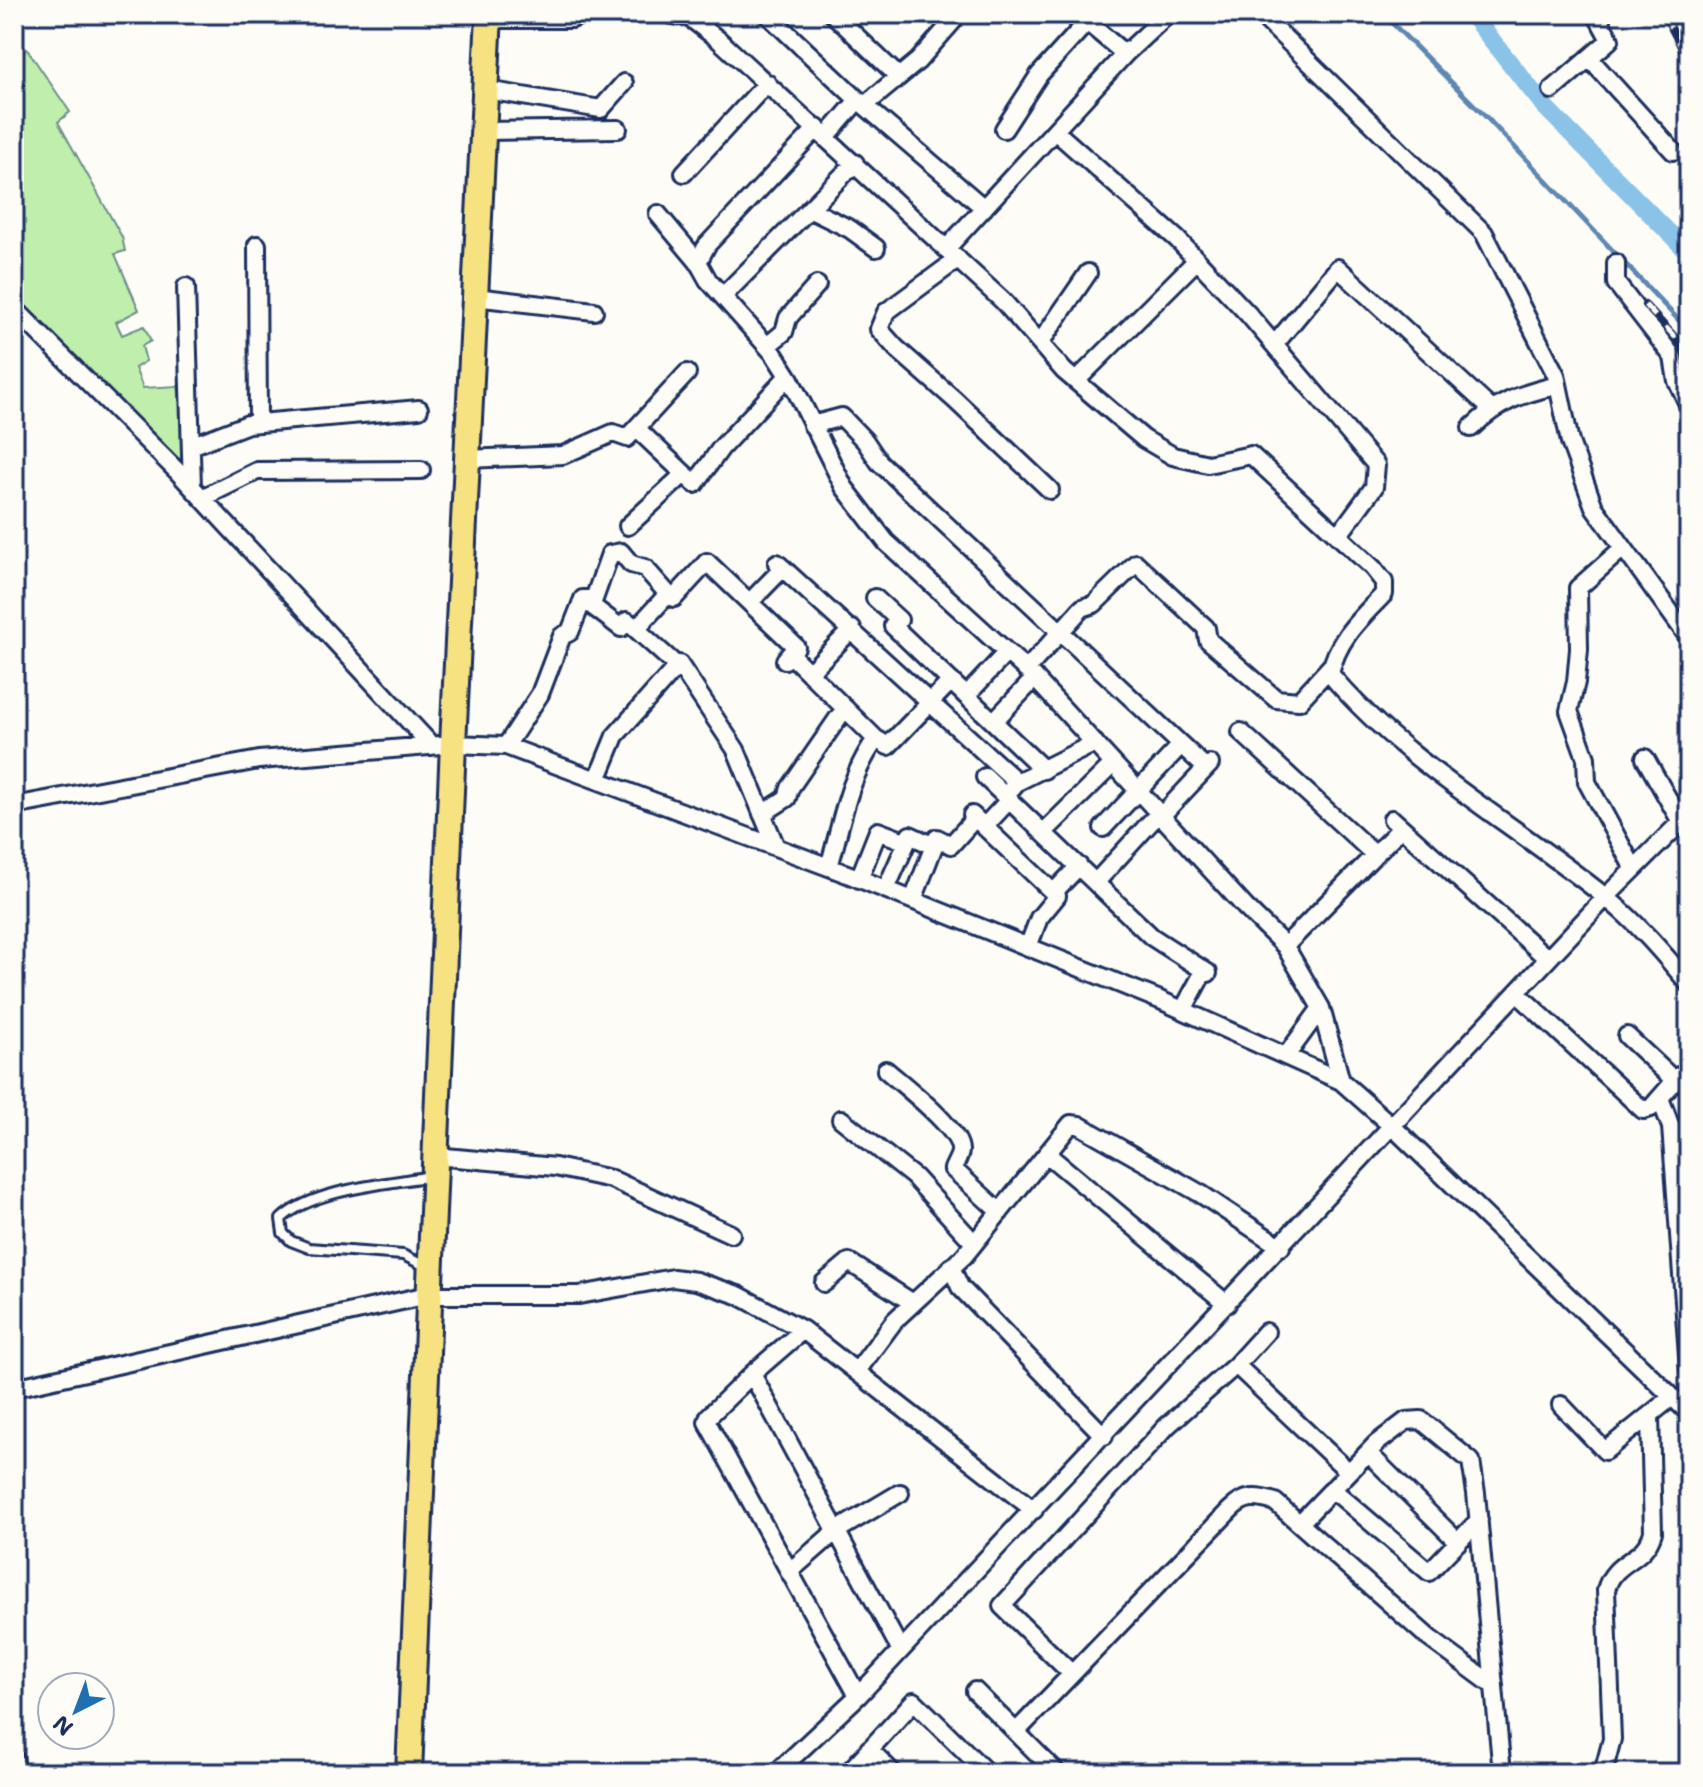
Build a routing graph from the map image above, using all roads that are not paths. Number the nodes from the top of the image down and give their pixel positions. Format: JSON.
{"nodes":[{"id":1,"x":583,"y":14,"type":"edge"},
{"id":2,"x":667,"y":14,"type":"edge"},
{"id":3,"x":767,"y":14,"type":"edge"},
{"id":4,"x":833,"y":14,"type":"edge"},
{"id":5,"x":954,"y":14,"type":"edge"},
{"id":6,"x":1168,"y":14,"type":"edge"},
{"id":7,"x":1260,"y":14,"type":"edge"},
{"id":8,"x":1596,"y":14,"type":"edge"},
{"id":9,"x":489,"y":16,"type":"edge"},
{"id":10,"x":1125,"y":54,"type":"junction"},
{"id":11,"x":1589,"y":58,"type":"junction"},
{"id":12,"x":899,"y":77,"type":"junction"},
{"id":13,"x":624,"y":83,"type":"dead end"},
{"id":14,"x":767,"y":83,"type":"junction"},
{"id":15,"x":486,"y":90,"type":"junction"},
{"id":16,"x":1552,"y":90,"type":"dead end"},
{"id":17,"x":861,"y":103,"type":"junction"},
{"id":18,"x":618,"y":129,"type":"dead end"},
{"id":19,"x":1004,"y":129,"type":"dead end"},
{"id":20,"x":483,"y":131,"type":"junction"},
{"id":21,"x":1055,"y":131,"type":"junction"},
{"id":22,"x":822,"y":132,"type":"junction"},
{"id":23,"x":1673,"y":151,"type":"dead end"},
{"id":24,"x":855,"y":163,"type":"junction"},
{"id":25,"x":684,"y":173,"type":"dead end"},
{"id":26,"x":984,"y":208,"type":"junction"},
{"id":27,"x":809,"y":209,"type":"junction"},
{"id":28,"x":658,"y":214,"type":"dead end"},
{"id":29,"x":257,"y":245,"type":"dead end"},
{"id":30,"x":876,"y":248,"type":"dead end"},
{"id":31,"x":952,"y":254,"type":"junction"},
{"id":32,"x":1197,"y":260,"type":"junction"},
{"id":33,"x":698,"y":262,"type":"junction"},
{"id":34,"x":1616,"y":263,"type":"dead end"},
{"id":35,"x":1088,"y":273,"type":"dead end"},
{"id":36,"x":817,"y":285,"type":"dead end"},
{"id":37,"x":186,"y":287,"type":"dead end"},
{"id":38,"x":723,"y":296,"type":"junction"},
{"id":39,"x":475,"y":297,"type":"junction"},
{"id":40,"x":14,"y":308,"type":"edge"},
{"id":41,"x":594,"y":311,"type":"dead end"},
{"id":42,"x":1040,"y":343,"type":"junction"},
{"id":43,"x":1275,"y":344,"type":"junction"},
{"id":44,"x":767,"y":346,"type":"junction"},
{"id":45,"x":687,"y":373,"type":"dead end"},
{"id":46,"x":788,"y":376,"type":"junction"},
{"id":47,"x":1076,"y":381,"type":"junction"},
{"id":48,"x":1558,"y":385,"type":"junction"},
{"id":49,"x":1689,"y":406,"type":"edge"},
{"id":50,"x":419,"y":409,"type":"dead end"},
{"id":51,"x":1491,"y":409,"type":"junction"},
{"id":52,"x":258,"y":423,"type":"junction"},
{"id":53,"x":812,"y":425,"type":"junction"},
{"id":54,"x":636,"y":428,"type":"junction"},
{"id":55,"x":1471,"y":428,"type":"dead end"},
{"id":56,"x":191,"y":446,"type":"junction"},
{"id":57,"x":467,"y":459,"type":"junction"},
{"id":58,"x":421,"y":470,"type":"dead end"},
{"id":59,"x":684,"y":474,"type":"junction"},
{"id":60,"x":1050,"y":490,"type":"dead end"},
{"id":61,"x":197,"y":492,"type":"junction"},
{"id":62,"x":628,"y":526,"type":"dead end"},
{"id":63,"x":1338,"y":536,"type":"junction"},
{"id":64,"x":1623,"y":548,"type":"junction"},
{"id":65,"x":668,"y":594,"type":"junction"},
{"id":66,"x":875,"y":598,"type":"dead end"},
{"id":67,"x":583,"y":599,"type":"junction"},
{"id":68,"x":750,"y":602,"type":"junction"},
{"id":69,"x":636,"y":629,"type":"junction"},
{"id":70,"x":852,"y":629,"type":"junction"},
{"id":71,"x":1059,"y":633,"type":"junction"},
{"id":72,"x":1689,"y":638,"type":"edge"},
{"id":73,"x":1007,"y":652,"type":"junction"},
{"id":74,"x":920,"y":653,"type":"junction"},
{"id":75,"x":1332,"y":665,"type":"junction"},
{"id":76,"x":677,"y":666,"type":"junction"},
{"id":77,"x":809,"y":673,"type":"junction"},
{"id":78,"x":1030,"y":674,"type":"junction"},
{"id":79,"x":899,"y":675,"type":"junction"},
{"id":80,"x":951,"y":681,"type":"junction"},
{"id":81,"x":966,"y":696,"type":"junction"},
{"id":82,"x":930,"y":703,"type":"junction"},
{"id":83,"x":845,"y":708,"type":"junction"},
{"id":84,"x":994,"y":721,"type":"junction"},
{"id":85,"x":1241,"y":732,"type":"dead end"},
{"id":86,"x":876,"y":739,"type":"junction"},
{"id":87,"x":1095,"y":743,"type":"junction"},
{"id":88,"x":442,"y":745,"type":"junction"},
{"id":89,"x":1181,"y":745,"type":"junction"},
{"id":90,"x":506,"y":746,"type":"junction"},
{"id":91,"x":1645,"y":758,"type":"dead end"},
{"id":92,"x":1113,"y":764,"type":"junction"},
{"id":93,"x":1044,"y":770,"type":"junction"},
{"id":94,"x":985,"y":777,"type":"dead end"},
{"id":95,"x":597,"y":780,"type":"junction"},
{"id":96,"x":1138,"y":790,"type":"junction"},
{"id":97,"x":1010,"y":792,"type":"junction"},
{"id":98,"x":14,"y":806,"type":"edge"},
{"id":99,"x":762,"y":814,"type":"junction"},
{"id":100,"x":1160,"y":815,"type":"junction"},
{"id":101,"x":1685,"y":818,"type":"edge"},
{"id":102,"x":977,"y":820,"type":"junction"},
{"id":103,"x":1103,"y":828,"type":"dead end"},
{"id":104,"x":1044,"y":832,"type":"junction"},
{"id":105,"x":907,"y":842,"type":"junction"},
{"id":106,"x":934,"y":846,"type":"junction"},
{"id":107,"x":776,"y":847,"type":"junction"},
{"id":108,"x":1374,"y":854,"type":"junction"},
{"id":109,"x":1079,"y":866,"type":"junction"},
{"id":110,"x":829,"y":867,"type":"junction"},
{"id":111,"x":1634,"y":869,"type":"junction"},
{"id":112,"x":859,"y":879,"type":"junction"},
{"id":113,"x":1096,"y":882,"type":"junction"},
{"id":114,"x":886,"y":889,"type":"junction"},
{"id":115,"x":1053,"y":893,"type":"junction"},
{"id":116,"x":1606,"y":897,"type":"junction"},
{"id":117,"x":913,"y":900,"type":"junction"},
{"id":118,"x":1285,"y":946,"type":"junction"},
{"id":119,"x":1028,"y":947,"type":"junction"},
{"id":120,"x":1548,"y":959,"type":"junction"},
{"id":121,"x":1689,"y":984,"type":"edge"},
{"id":122,"x":1517,"y":993,"type":"junction"},
{"id":123,"x":1321,"y":1008,"type":"junction"},
{"id":124,"x":1183,"y":1010,"type":"junction"},
{"id":125,"x":1627,"y":1036,"type":"dead end"},
{"id":126,"x":1286,"y":1056,"type":"junction"},
{"id":127,"x":886,"y":1070,"type":"dead end"},
{"id":128,"x":1341,"y":1081,"type":"junction"},
{"id":129,"x":1660,"y":1098,"type":"junction"},
{"id":130,"x":841,"y":1119,"type":"dead end"},
{"id":131,"x":1393,"y":1127,"type":"junction"},
{"id":132,"x":1048,"y":1155,"type":"junction"},
{"id":133,"x":434,"y":1166,"type":"junction"},
{"id":134,"x":1000,"y":1212,"type":"junction"},
{"id":135,"x":731,"y":1234,"type":"dead end"},
{"id":136,"x":974,"y":1243,"type":"junction"},
{"id":137,"x":1281,"y":1247,"type":"junction"},
{"id":138,"x":951,"y":1267,"type":"junction"},
{"id":139,"x":430,"y":1268,"type":"junction"},
{"id":140,"x":824,"y":1283,"type":"dead end"},
{"id":141,"x":428,"y":1295,"type":"junction"},
{"id":142,"x":913,"y":1303,"type":"junction"},
{"id":143,"x":1227,"y":1304,"type":"junction"},
{"id":144,"x":803,"y":1330,"type":"junction"},
{"id":145,"x":1266,"y":1332,"type":"dead end"},
{"id":146,"x":1236,"y":1365,"type":"junction"},
{"id":147,"x":1689,"y":1369,"type":"edge"},
{"id":148,"x":857,"y":1371,"type":"junction"},
{"id":149,"x":752,"y":1374,"type":"junction"},
{"id":150,"x":14,"y":1388,"type":"edge"},
{"id":151,"x":1672,"y":1397,"type":"junction"},
{"id":152,"x":1561,"y":1405,"type":"dead end"},
{"id":153,"x":1689,"y":1413,"type":"edge"},
{"id":154,"x":1650,"y":1417,"type":"junction"},
{"id":155,"x":1104,"y":1436,"type":"junction"},
{"id":156,"x":1368,"y":1453,"type":"junction"},
{"id":157,"x":1349,"y":1472,"type":"junction"},
{"id":158,"x":1332,"y":1489,"type":"junction"},
{"id":159,"x":900,"y":1493,"type":"dead end"},
{"id":160,"x":1034,"y":1510,"type":"junction"},
{"id":161,"x":1479,"y":1520,"type":"junction"},
{"id":162,"x":1300,"y":1523,"type":"junction"},
{"id":163,"x":836,"y":1531,"type":"junction"},
{"id":164,"x":1458,"y":1542,"type":"junction"},
{"id":165,"x":789,"y":1572,"type":"junction"},
{"id":166,"x":900,"y":1649,"type":"junction"},
{"id":167,"x":1072,"y":1674,"type":"junction"},
{"id":168,"x":1494,"y":1686,"type":"junction"},
{"id":169,"x":975,"y":1691,"type":"dead end"},
{"id":170,"x":858,"y":1696,"type":"junction"},
{"id":171,"x":1016,"y":1732,"type":"junction"},
{"id":172,"x":869,"y":1749,"type":"junction"},
{"id":173,"x":14,"y":1758,"type":"edge"},
{"id":174,"x":16,"y":1773,"type":"edge"},
{"id":175,"x":409,"y":1773,"type":"edge"},
{"id":176,"x":776,"y":1773,"type":"edge"},
{"id":177,"x":848,"y":1773,"type":"edge"},
{"id":178,"x":893,"y":1773,"type":"edge"},
{"id":179,"x":987,"y":1773,"type":"edge"},
{"id":180,"x":1057,"y":1773,"type":"edge"},
{"id":181,"x":1502,"y":1773,"type":"edge"},
{"id":182,"x":1603,"y":1773,"type":"edge"}],
"edges":[{"from":1,"to":9,"type":"street"},
{"from":2,"to":14,"type":"street"},
{"from":3,"to":17,"type":"street"},
{"from":4,"to":12,"type":"street"},
{"from":5,"to":12,"type":"street"},
{"from":6,"to":10,"type":"street"},
{"from":7,"to":48,"type":"street"},
{"from":8,"to":11,"type":"street"},
{"from":9,"to":15,"type":"main road"},
{"from":10,"to":19,"type":"street"},
{"from":10,"to":21,"type":"street"},
{"from":11,"to":16,"type":"street"},
{"from":11,"to":23,"type":"street"},
{"from":12,"to":17,"type":"street"},
{"from":13,"to":15,"type":"street"},
{"from":14,"to":22,"type":"street"},
{"from":14,"to":25,"type":"street"},
{"from":15,"to":20,"type":"main road"},
{"from":17,"to":22,"type":"street"},
{"from":17,"to":26,"type":"street"},
{"from":18,"to":20,"type":"street"},
{"from":20,"to":39,"type":"main road"},
{"from":21,"to":26,"type":"street"},
{"from":21,"to":32,"type":"street"},
{"from":22,"to":24,"type":"street"},
{"from":22,"to":33,"type":"street"},
{"from":24,"to":27,"type":"street"},
{"from":24,"to":31,"type":"street"},
{"from":26,"to":31,"type":"street"},
{"from":27,"to":30,"type":"street"},
{"from":27,"to":38,"type":"street"},
{"from":28,"to":33,"type":"street"},
{"from":29,"to":52,"type":"street"},
{"from":31,"to":42,"type":"street"},
{"from":31,"to":60,"type":"street"},
{"from":32,"to":43,"type":"street"},
{"from":32,"to":47,"type":"street"},
{"from":33,"to":38,"type":"street"},
{"from":34,"to":49,"type":"street"},
{"from":35,"to":42,"type":"street"},
{"from":36,"to":44,"type":"street"},
{"from":37,"to":56,"type":"street"},
{"from":38,"to":44,"type":"street"},
{"from":39,"to":41,"type":"street"},
{"from":39,"to":57,"type":"main road"},
{"from":40,"to":61,"type":"street"},
{"from":42,"to":47,"type":"street"},
{"from":43,"to":51,"type":"street"},
{"from":43,"to":63,"type":"street"},
{"from":44,"to":46,"type":"street"},
{"from":45,"to":54,"type":"street"},
{"from":46,"to":53,"type":"street"},
{"from":46,"to":59,"type":"street"},
{"from":47,"to":63,"type":"street"},
{"from":48,"to":51,"type":"street"},
{"from":48,"to":64,"type":"street"},
{"from":50,"to":52,"type":"street"},
{"from":51,"to":55,"type":"street"},
{"from":52,"to":56,"type":"street"},
{"from":53,"to":71,"type":"street"},
{"from":53,"to":73,"type":"street"},
{"from":54,"to":57,"type":"street"},
{"from":54,"to":59,"type":"street"},
{"from":56,"to":61,"type":"street"},
{"from":57,"to":88,"type":"main road"},
{"from":58,"to":61,"type":"street"},
{"from":59,"to":62,"type":"street"},
{"from":61,"to":88,"type":"street"},
{"from":63,"to":75,"type":"street"},
{"from":64,"to":72,"type":"street"},
{"from":64,"to":111,"type":"street"},
{"from":65,"to":67,"type":"street"},
{"from":65,"to":68,"type":"street"},
{"from":65,"to":69,"type":"street"},
{"from":66,"to":74,"type":"street"},
{"from":67,"to":69,"type":"street"},
{"from":67,"to":90,"type":"street"},
{"from":68,"to":70,"type":"street"},
{"from":68,"to":77,"type":"street"},
{"from":69,"to":76,"type":"street"},
{"from":70,"to":77,"type":"street"},
{"from":70,"to":79,"type":"street"},
{"from":71,"to":75,"type":"street"},
{"from":71,"to":78,"type":"street"},
{"from":71,"to":89,"type":"street"},
{"from":73,"to":78,"type":"street"},
{"from":73,"to":81,"type":"street"},
{"from":74,"to":79,"type":"street"},
{"from":74,"to":80,"type":"street"},
{"from":75,"to":116,"type":"street"},
{"from":76,"to":95,"type":"street"},
{"from":76,"to":99,"type":"street"},
{"from":77,"to":83,"type":"street"},
{"from":78,"to":84,"type":"street"},
{"from":78,"to":87,"type":"street"},
{"from":79,"to":82,"type":"street"},
{"from":80,"to":81,"type":"street"},
{"from":80,"to":82,"type":"street"},
{"from":81,"to":84,"type":"street"},
{"from":82,"to":86,"type":"street"},
{"from":82,"to":97,"type":"street"},
{"from":83,"to":86,"type":"street"},
{"from":83,"to":99,"type":"street"},
{"from":84,"to":93,"type":"street"},
{"from":85,"to":108,"type":"street"},
{"from":86,"to":110,"type":"street"},
{"from":87,"to":92,"type":"street"},
{"from":87,"to":93,"type":"street"},
{"from":88,"to":90,"type":"street"},
{"from":88,"to":98,"type":"street"},
{"from":88,"to":133,"type":"main road"},
{"from":89,"to":96,"type":"street"},
{"from":89,"to":100,"type":"street"},
{"from":90,"to":95,"type":"street"},
{"from":91,"to":101,"type":"street"},
{"from":92,"to":96,"type":"street"},
{"from":92,"to":104,"type":"street"},
{"from":93,"to":97,"type":"street"},
{"from":94,"to":97,"type":"street"},
{"from":95,"to":107,"type":"street"},
{"from":96,"to":100,"type":"street"},
{"from":96,"to":103,"type":"street"},
{"from":97,"to":102,"type":"street"},
{"from":97,"to":104,"type":"street"},
{"from":99,"to":107,"type":"street"},
{"from":100,"to":113,"type":"street"},
{"from":100,"to":118,"type":"street"},
{"from":101,"to":111,"type":"street"},
{"from":102,"to":106,"type":"street"},
{"from":102,"to":115,"type":"street"},
{"from":104,"to":109,"type":"street"},
{"from":105,"to":106,"type":"street"},
{"from":105,"to":112,"type":"street"},
{"from":105,"to":114,"type":"street"},
{"from":106,"to":117,"type":"street"},
{"from":107,"to":110,"type":"street"},
{"from":108,"to":118,"type":"street"},
{"from":108,"to":120,"type":"street"},
{"from":109,"to":113,"type":"street"},
{"from":109,"to":115,"type":"street"},
{"from":110,"to":112,"type":"street"},
{"from":111,"to":116,"type":"street"},
{"from":112,"to":114,"type":"street"},
{"from":113,"to":124,"type":"street"},
{"from":114,"to":117,"type":"street"},
{"from":115,"to":119,"type":"street"},
{"from":116,"to":120,"type":"street"},
{"from":116,"to":121,"type":"street"},
{"from":117,"to":119,"type":"street"},
{"from":118,"to":123,"type":"street"},
{"from":119,"to":124,"type":"street"},
{"from":120,"to":122,"type":"street"},
{"from":122,"to":129,"type":"street"},
{"from":122,"to":131,"type":"street"},
{"from":123,"to":126,"type":"street"},
{"from":123,"to":128,"type":"street"},
{"from":124,"to":126,"type":"street"},
{"from":125,"to":129,"type":"street"},
{"from":126,"to":128,"type":"street"},
{"from":127,"to":134,"type":"street"},
{"from":128,"to":131,"type":"street"},
{"from":129,"to":147,"type":"street"},
{"from":130,"to":136,"type":"street"},
{"from":131,"to":137,"type":"street"},
{"from":131,"to":151,"type":"street"},
{"from":132,"to":134,"type":"street"},
{"from":132,"to":137,"type":"street"},
{"from":132,"to":143,"type":"street"},
{"from":133,"to":135,"type":"street"},
{"from":133,"to":139,"type":"main road"},
{"from":133,"to":139,"type":"lane"},
{"from":134,"to":136,"type":"street"},
{"from":136,"to":138,"type":"street"},
{"from":137,"to":143,"type":"street"},
{"from":138,"to":142,"type":"street"},
{"from":138,"to":155,"type":"street"},
{"from":139,"to":141,"type":"main road"},
{"from":140,"to":142,"type":"street"},
{"from":141,"to":144,"type":"street"},
{"from":141,"to":150,"type":"street"},
{"from":141,"to":175,"type":"main road"},
{"from":142,"to":148,"type":"street"},
{"from":143,"to":155,"type":"street"},
{"from":144,"to":148,"type":"street"},
{"from":144,"to":149,"type":"street"},
{"from":145,"to":146,"type":"street"},
{"from":146,"to":157,"type":"street"},
{"from":146,"to":167,"type":"street"},
{"from":148,"to":160,"type":"street"},
{"from":149,"to":163,"type":"street"},
{"from":149,"to":165,"type":"street"},
{"from":151,"to":153,"type":"street"},
{"from":151,"to":154,"type":"street"},
{"from":152,"to":154,"type":"street"},
{"from":154,"to":182,"type":"street"},
{"from":155,"to":160,"type":"street"},
{"from":156,"to":157,"type":"street"},
{"from":156,"to":161,"type":"street"},
{"from":156,"to":164,"type":"street"},
{"from":157,"to":158,"type":"street"},
{"from":158,"to":162,"type":"street"},
{"from":158,"to":164,"type":"street"},
{"from":159,"to":163,"type":"street"},
{"from":160,"to":166,"type":"street"},
{"from":161,"to":164,"type":"street"},
{"from":161,"to":168,"type":"street"},
{"from":162,"to":167,"type":"street"},
{"from":162,"to":168,"type":"street"},
{"from":163,"to":165,"type":"street"},
{"from":163,"to":166,"type":"street"},
{"from":165,"to":170,"type":"street"},
{"from":166,"to":170,"type":"street"},
{"from":167,"to":171,"type":"street"},
{"from":168,"to":181,"type":"street"},
{"from":169,"to":171,"type":"street"},
{"from":170,"to":176,"type":"street"},
{"from":171,"to":180,"type":"street"},
{"from":172,"to":177,"type":"street"},
{"from":172,"to":178,"type":"street"},
{"from":172,"to":179,"type":"street"},
{"from":173,"to":174,"type":"street"}]}
